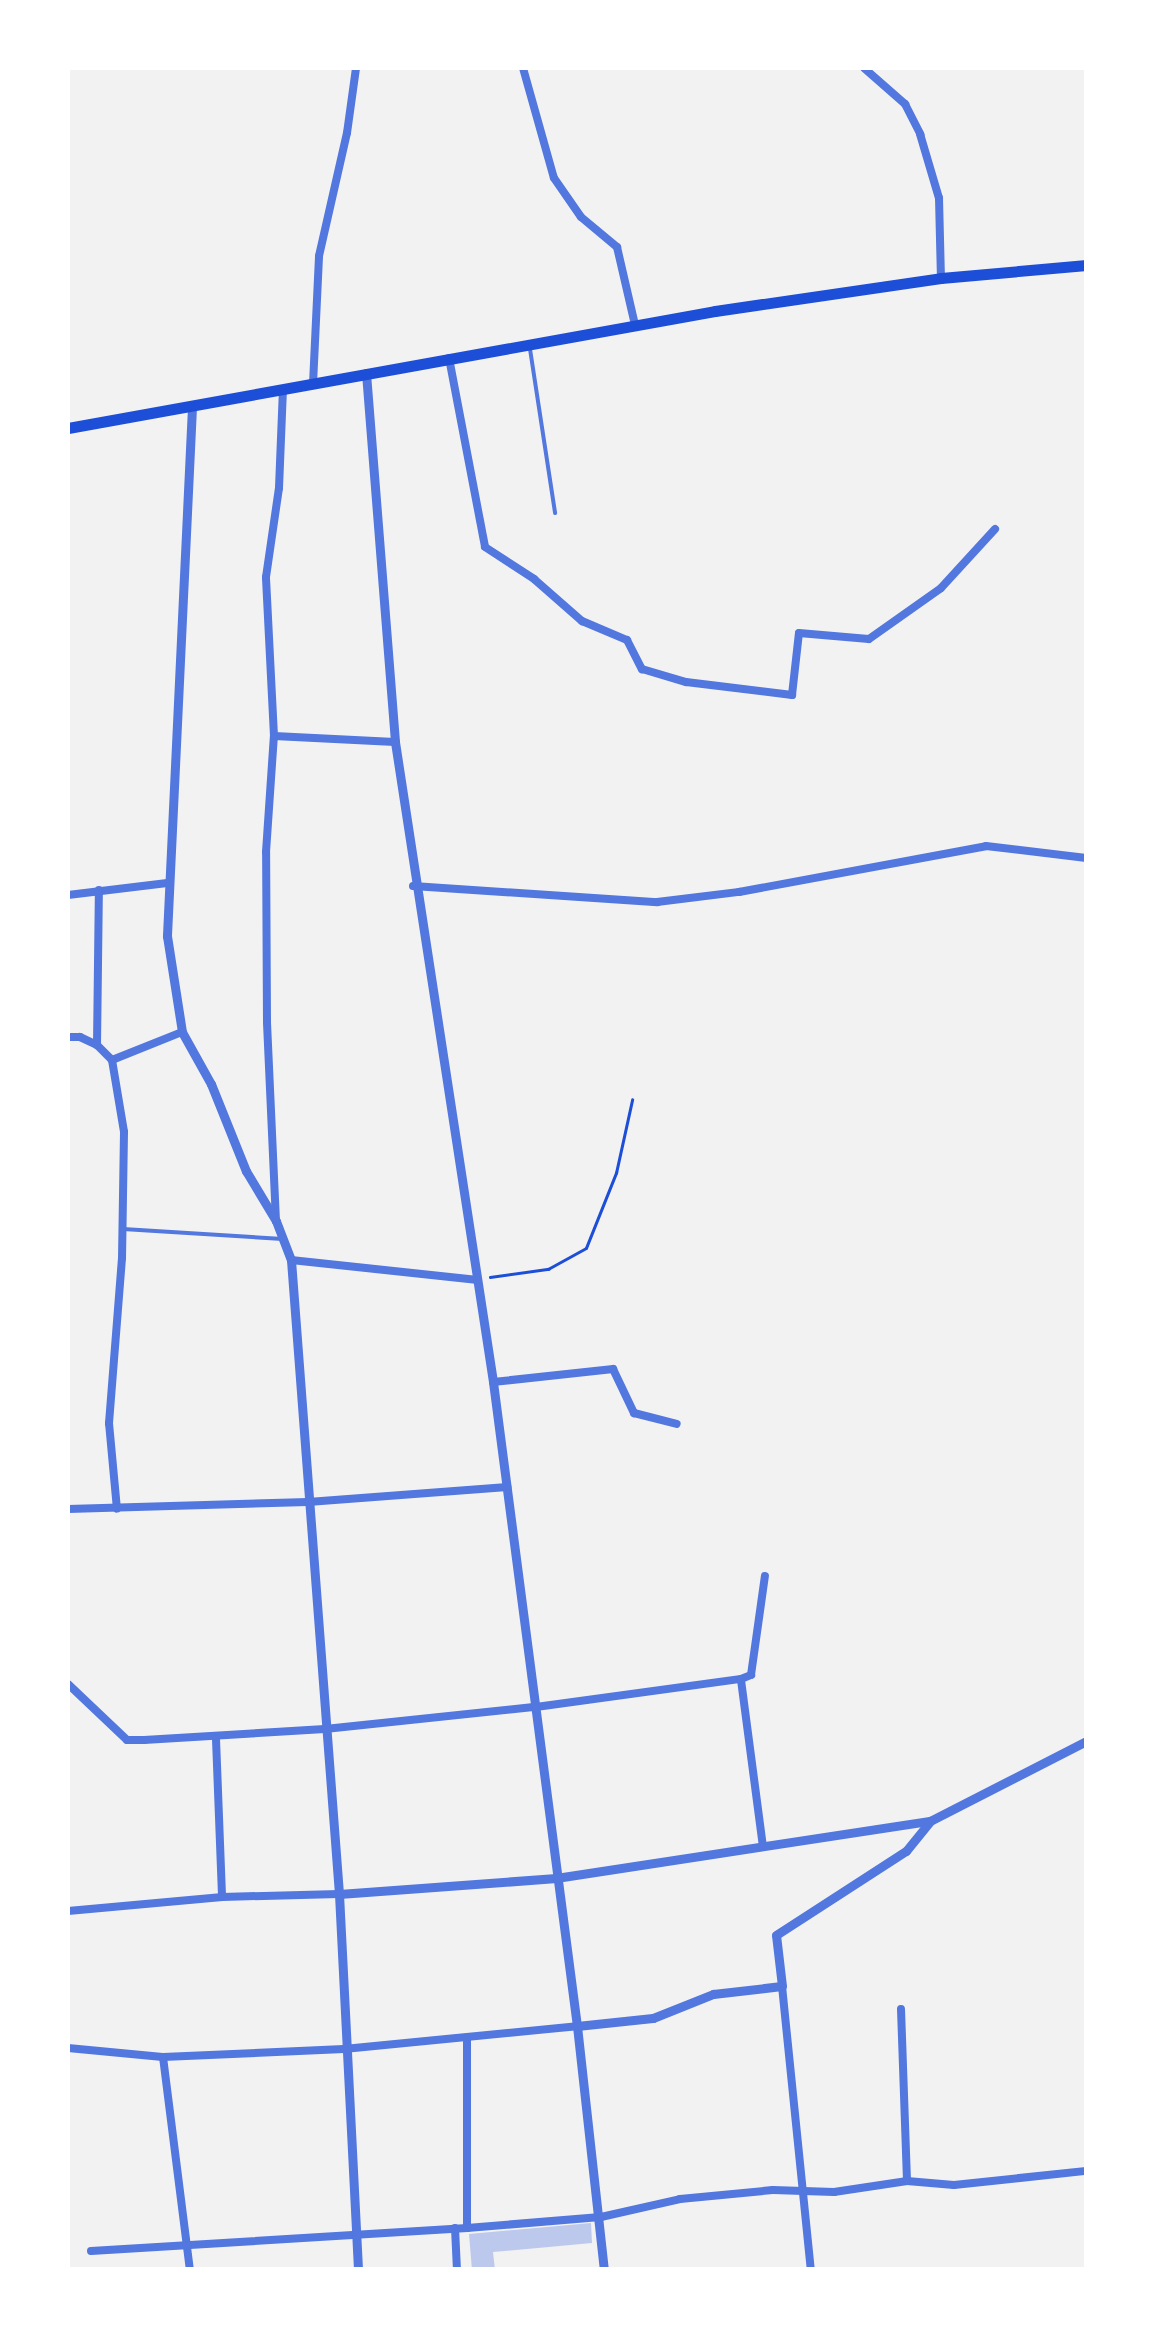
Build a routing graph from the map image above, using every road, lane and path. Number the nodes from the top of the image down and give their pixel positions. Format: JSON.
{"nodes":[{"id":1,"x":356,"y":68,"type":"edge"},
{"id":2,"x":524,"y":68,"type":"edge"},
{"id":3,"x":864,"y":68,"type":"edge"},
{"id":4,"x":1086,"y":265,"type":"edge"},
{"id":5,"x":942,"y":278,"type":"junction"},
{"id":6,"x":635,"y":325,"type":"junction"},
{"id":7,"x":529,"y":345,"type":"junction"},
{"id":8,"x":449,"y":358,"type":"junction"},
{"id":9,"x":366,"y":372,"type":"junction"},
{"id":10,"x":313,"y":384,"type":"junction"},
{"id":11,"x":283,"y":390,"type":"junction"},
{"id":12,"x":192,"y":407,"type":"junction"},
{"id":13,"x":68,"y":428,"type":"edge"},
{"id":14,"x":555,"y":512,"type":"dead end"},
{"id":15,"x":995,"y":528,"type":"dead end"},
{"id":16,"x":274,"y":736,"type":"junction"},
{"id":17,"x":395,"y":742,"type":"junction"},
{"id":18,"x":1086,"y":858,"type":"edge"},
{"id":19,"x":168,"y":883,"type":"junction"},
{"id":20,"x":414,"y":886,"type":"junction"},
{"id":21,"x":99,"y":890,"type":"junction"},
{"id":22,"x":68,"y":895,"type":"edge"},
{"id":23,"x":182,"y":1032,"type":"junction"},
{"id":24,"x":68,"y":1037,"type":"edge"},
{"id":25,"x":97,"y":1045,"type":"junction"},
{"id":26,"x":112,"y":1060,"type":"junction"},
{"id":27,"x":632,"y":1100,"type":"dead end"},
{"id":28,"x":276,"y":1221,"type":"junction"},
{"id":29,"x":124,"y":1230,"type":"junction"},
{"id":30,"x":284,"y":1240,"type":"junction"},
{"id":31,"x":291,"y":1260,"type":"junction"},
{"id":32,"x":478,"y":1280,"type":"junction"},
{"id":33,"x":493,"y":1382,"type":"junction"},
{"id":34,"x":678,"y":1424,"type":"dead end"},
{"id":35,"x":506,"y":1487,"type":"junction"},
{"id":36,"x":308,"y":1502,"type":"junction"},
{"id":37,"x":68,"y":1508,"type":"edge"},
{"id":38,"x":117,"y":1509,"type":"junction"},
{"id":39,"x":764,"y":1576,"type":"dead end"},
{"id":40,"x":741,"y":1679,"type":"junction"},
{"id":41,"x":68,"y":1684,"type":"edge"},
{"id":42,"x":536,"y":1707,"type":"junction"},
{"id":43,"x":325,"y":1729,"type":"junction"},
{"id":44,"x":216,"y":1739,"type":"junction"},
{"id":45,"x":1086,"y":1741,"type":"edge"},
{"id":46,"x":930,"y":1821,"type":"junction"},
{"id":47,"x":763,"y":1848,"type":"junction"},
{"id":48,"x":556,"y":1878,"type":"junction"},
{"id":49,"x":339,"y":1894,"type":"junction"},
{"id":50,"x":222,"y":1897,"type":"junction"},
{"id":51,"x":68,"y":1912,"type":"edge"},
{"id":52,"x":782,"y":1986,"type":"junction"},
{"id":53,"x":901,"y":2009,"type":"dead end"},
{"id":54,"x":577,"y":2026,"type":"junction"},
{"id":55,"x":467,"y":2039,"type":"junction"},
{"id":56,"x":68,"y":2048,"type":"edge"},
{"id":57,"x":344,"y":2049,"type":"junction"},
{"id":58,"x":163,"y":2057,"type":"junction"},
{"id":59,"x":1086,"y":2170,"type":"edge"},
{"id":60,"x":907,"y":2180,"type":"junction"},
{"id":61,"x":802,"y":2190,"type":"junction"},
{"id":62,"x":601,"y":2217,"type":"junction"},
{"id":63,"x":455,"y":2228,"type":"junction"},
{"id":64,"x":467,"y":2228,"type":"junction"},
{"id":65,"x":356,"y":2233,"type":"junction"},
{"id":66,"x":187,"y":2244,"type":"junction"},
{"id":67,"x":91,"y":2250,"type":"dead end"},
{"id":68,"x":190,"y":2270,"type":"edge"},
{"id":69,"x":358,"y":2270,"type":"edge"},
{"id":70,"x":457,"y":2270,"type":"edge"},
{"id":71,"x":604,"y":2270,"type":"edge"},
{"id":72,"x":812,"y":2270,"type":"edge"}],
"edges":[{"from":1,"to":10,"type":"street"},
{"from":2,"to":6,"type":"street"},
{"from":3,"to":5,"type":"street"},
{"from":4,"to":5,"type":"main road"},
{"from":5,"to":6,"type":"main road"},
{"from":6,"to":7,"type":"main road"},
{"from":7,"to":8,"type":"main road"},
{"from":7,"to":14,"type":"lane"},
{"from":8,"to":9,"type":"main road"},
{"from":8,"to":15,"type":"street"},
{"from":9,"to":10,"type":"main road"},
{"from":9,"to":17,"type":"street"},
{"from":10,"to":11,"type":"main road"},
{"from":11,"to":12,"type":"main road"},
{"from":11,"to":16,"type":"street"},
{"from":12,"to":13,"type":"main road"},
{"from":12,"to":19,"type":"street"},
{"from":16,"to":17,"type":"street"},
{"from":16,"to":28,"type":"street"},
{"from":17,"to":20,"type":"street"},
{"from":18,"to":20,"type":"street"},
{"from":19,"to":21,"type":"street"},
{"from":19,"to":23,"type":"street"},
{"from":20,"to":32,"type":"street"},
{"from":21,"to":22,"type":"street"},
{"from":21,"to":25,"type":"street"},
{"from":23,"to":26,"type":"street"},
{"from":23,"to":28,"type":"street"},
{"from":24,"to":25,"type":"street"},
{"from":25,"to":26,"type":"street"},
{"from":26,"to":29,"type":"street"},
{"from":27,"to":32,"type":"path"},
{"from":28,"to":30,"type":"street"},
{"from":29,"to":30,"type":"lane"},
{"from":29,"to":38,"type":"street"},
{"from":30,"to":31,"type":"street"},
{"from":31,"to":32,"type":"street"},
{"from":31,"to":36,"type":"street"},
{"from":32,"to":33,"type":"street"},
{"from":33,"to":34,"type":"street"},
{"from":33,"to":35,"type":"street"},
{"from":35,"to":36,"type":"street"},
{"from":35,"to":42,"type":"street"},
{"from":36,"to":38,"type":"street"},
{"from":36,"to":43,"type":"street"},
{"from":37,"to":38,"type":"street"},
{"from":39,"to":40,"type":"street"},
{"from":40,"to":42,"type":"street"},
{"from":40,"to":47,"type":"street"},
{"from":41,"to":44,"type":"street"},
{"from":42,"to":43,"type":"street"},
{"from":42,"to":48,"type":"street"},
{"from":43,"to":44,"type":"street"},
{"from":43,"to":49,"type":"street"},
{"from":44,"to":50,"type":"street"},
{"from":45,"to":46,"type":"street"},
{"from":46,"to":47,"type":"street"},
{"from":46,"to":52,"type":"street"},
{"from":47,"to":48,"type":"street"},
{"from":48,"to":49,"type":"street"},
{"from":48,"to":54,"type":"street"},
{"from":49,"to":50,"type":"street"},
{"from":49,"to":57,"type":"street"},
{"from":50,"to":51,"type":"street"},
{"from":52,"to":54,"type":"street"},
{"from":52,"to":61,"type":"street"},
{"from":53,"to":60,"type":"street"},
{"from":54,"to":55,"type":"street"},
{"from":54,"to":62,"type":"street"},
{"from":55,"to":57,"type":"street"},
{"from":55,"to":64,"type":"street"},
{"from":56,"to":58,"type":"street"},
{"from":57,"to":58,"type":"street"},
{"from":57,"to":65,"type":"street"},
{"from":58,"to":66,"type":"street"},
{"from":59,"to":60,"type":"street"},
{"from":60,"to":61,"type":"street"},
{"from":61,"to":62,"type":"street"},
{"from":61,"to":72,"type":"street"},
{"from":62,"to":64,"type":"street"},
{"from":62,"to":71,"type":"street"},
{"from":63,"to":64,"type":"street"},
{"from":63,"to":65,"type":"street"},
{"from":63,"to":70,"type":"street"},
{"from":65,"to":66,"type":"street"},
{"from":65,"to":69,"type":"street"},
{"from":66,"to":67,"type":"street"},
{"from":66,"to":68,"type":"street"}]}
